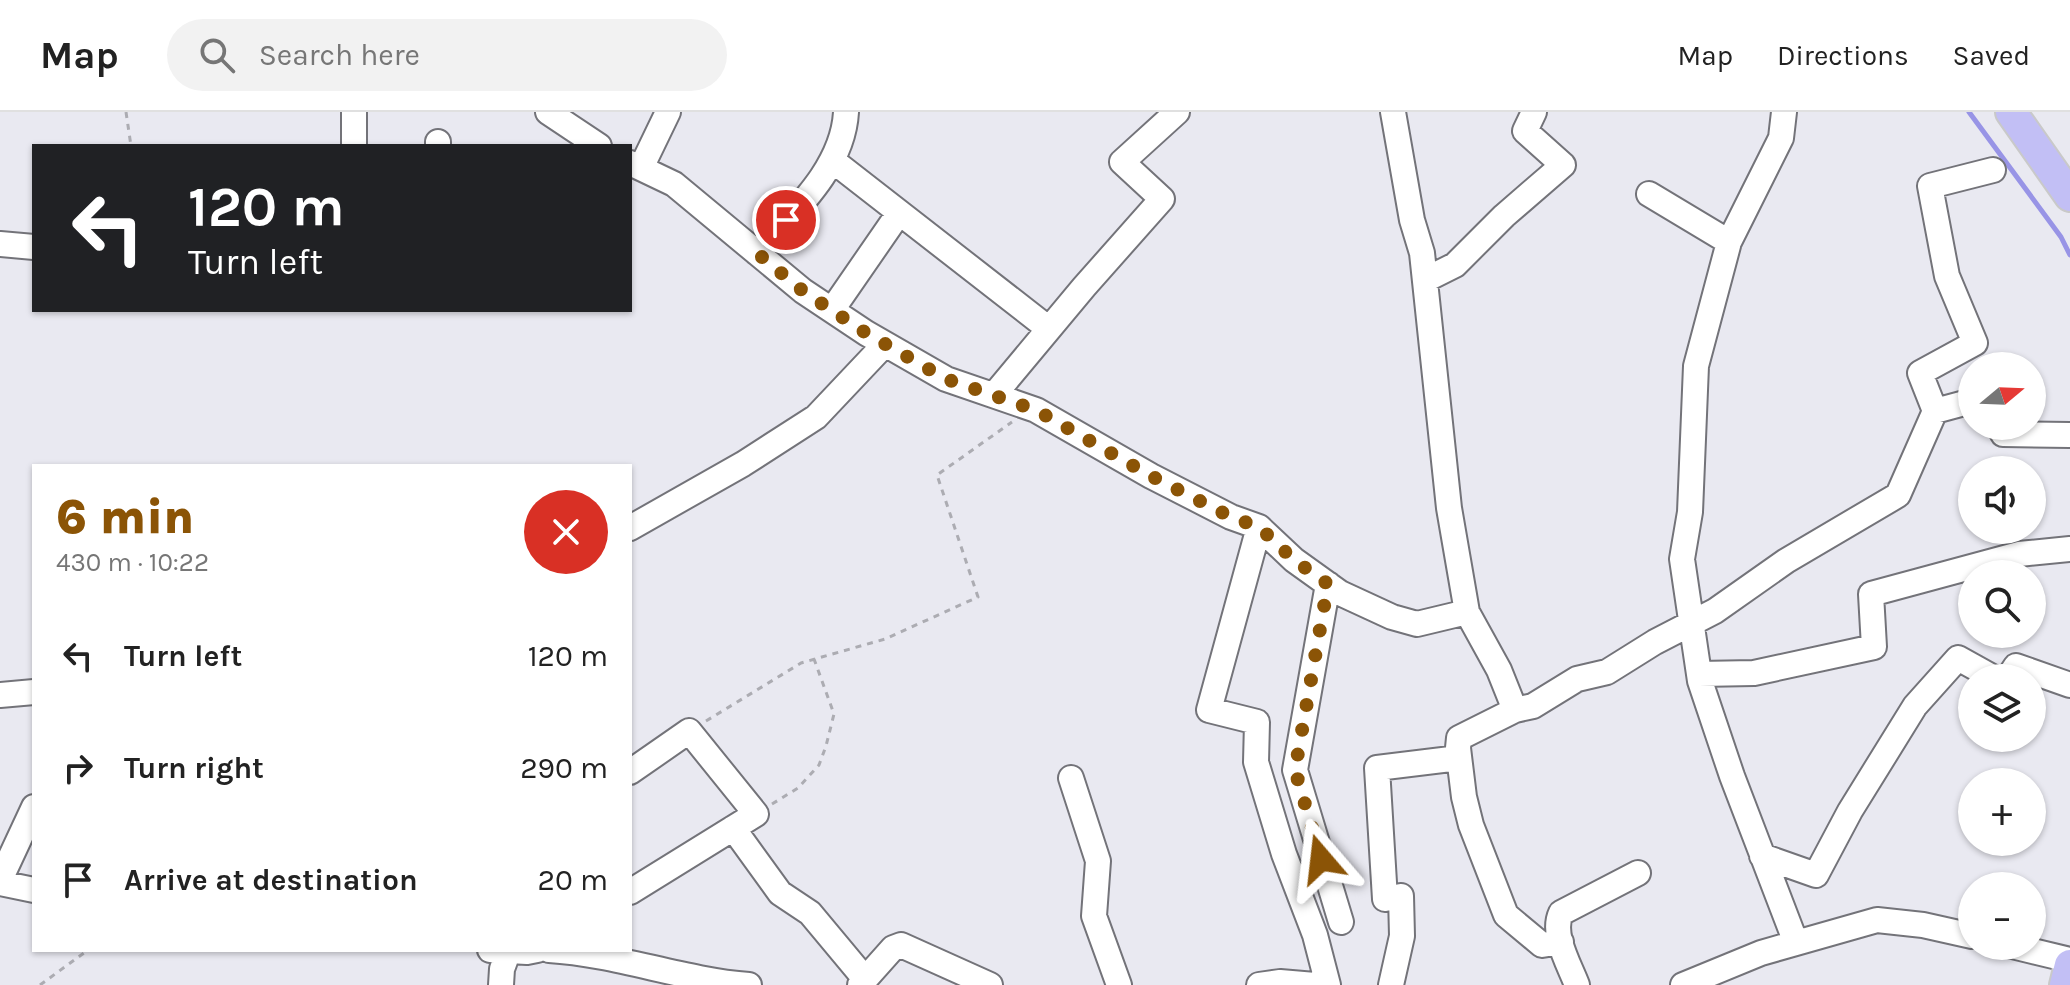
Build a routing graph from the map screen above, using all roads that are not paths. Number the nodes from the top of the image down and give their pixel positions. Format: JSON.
{"nodes":[{"id":1,"x":354,"y":112,"type":"edge"},
{"id":2,"x":548,"y":112,"type":"edge"},
{"id":3,"x":668,"y":112,"type":"edge"},
{"id":4,"x":846,"y":112,"type":"edge"},
{"id":5,"x":1177,"y":112,"type":"edge"},
{"id":6,"x":1393,"y":112,"type":"edge"},
{"id":7,"x":1534,"y":112,"type":"edge"},
{"id":8,"x":1784,"y":112,"type":"edge"},
{"id":9,"x":2018,"y":114,"type":"edge"},
{"id":10,"x":354,"y":144,"type":"edge"},
{"id":11,"x":596,"y":144,"type":"edge"},
{"id":12,"x":832,"y":160,"type":"junction"},
{"id":13,"x":635,"y":166,"type":"edge"},
{"id":14,"x":1993,"y":170,"type":"dead end"},
{"id":15,"x":1649,"y":194,"type":"dead end"},
{"id":16,"x":2070,"y":196,"type":"edge"},
{"id":17,"x":899,"y":213,"type":"junction"},
{"id":18,"x":1729,"y":242,"type":"junction"},
{"id":19,"x":0,"y":244,"type":"edge"},
{"id":20,"x":32,"y":247,"type":"edge"},
{"id":21,"x":757,"y":253,"type":"junction"},
{"id":22,"x":0,"y":259,"type":"edge"},
{"id":23,"x":32,"y":261,"type":"edge"},
{"id":24,"x":1425,"y":280,"type":"junction"},
{"id":25,"x":832,"y":310,"type":"junction"},
{"id":26,"x":1049,"y":329,"type":"junction"},
{"id":27,"x":885,"y":344,"type":"junction"},
{"id":28,"x":994,"y":395,"type":"junction"},
{"id":29,"x":1958,"y":405,"type":"edge"},
{"id":30,"x":1935,"y":411,"type":"junction"},
{"id":31,"x":2046,"y":435,"type":"edge"},
{"id":32,"x":2070,"y":435,"type":"edge"},
{"id":33,"x":632,"y":527,"type":"edge"},
{"id":34,"x":1259,"y":527,"type":"junction"},
{"id":35,"x":2070,"y":549,"type":"edge"},
{"id":36,"x":1328,"y":584,"type":"junction"},
{"id":37,"x":1467,"y":612,"type":"junction"},
{"id":38,"x":1693,"y":623,"type":"junction"},
{"id":39,"x":1969,"y":664,"type":"edge"},
{"id":40,"x":1699,"y":674,"type":"junction"},
{"id":41,"x":2046,"y":677,"type":"edge"},
{"id":42,"x":2070,"y":685,"type":"edge"},
{"id":43,"x":32,"y":692,"type":"edge"},
{"id":44,"x":0,"y":695,"type":"edge"},
{"id":45,"x":1515,"y":710,"type":"junction"},
{"id":46,"x":1459,"y":758,"type":"junction"},
{"id":47,"x":632,"y":771,"type":"edge"},
{"id":48,"x":1071,"y":778,"type":"dead end"},
{"id":49,"x":32,"y":811,"type":"edge"},
{"id":50,"x":733,"y":828,"type":"junction"},
{"id":51,"x":1762,"y":856,"type":"junction"},
{"id":52,"x":1638,"y":873,"type":"dead end"},
{"id":53,"x":0,"y":881,"type":"edge"},
{"id":54,"x":32,"y":889,"type":"edge"},
{"id":55,"x":632,"y":891,"type":"edge"},
{"id":56,"x":1341,"y":922,"type":"dead end"},
{"id":57,"x":1958,"y":933,"type":"edge"},
{"id":58,"x":1561,"y":942,"type":"junction"},
{"id":59,"x":1796,"y":943,"type":"junction"},
{"id":60,"x":502,"y":952,"type":"edge"},
{"id":61,"x":564,"y":952,"type":"edge"},
{"id":62,"x":2046,"y":956,"type":"edge"},
{"id":63,"x":2070,"y":963,"type":"edge"},
{"id":64,"x":862,"y":982,"type":"edge"},
{"id":65,"x":501,"y":985,"type":"edge"},
{"id":66,"x":749,"y":985,"type":"edge"},
{"id":67,"x":990,"y":985,"type":"edge"},
{"id":68,"x":1119,"y":985,"type":"edge"},
{"id":69,"x":1259,"y":985,"type":"edge"},
{"id":70,"x":1315,"y":985,"type":"edge"},
{"id":71,"x":1328,"y":985,"type":"edge"},
{"id":72,"x":1391,"y":985,"type":"edge"},
{"id":73,"x":1577,"y":985,"type":"edge"},
{"id":74,"x":1683,"y":985,"type":"edge"},
{"id":75,"x":2065,"y":985,"type":"edge"}],
"edges":[{"from":1,"to":10,"type":"street"},
{"from":2,"to":11,"type":"street"},
{"from":3,"to":13,"type":"street"},
{"from":4,"to":12,"type":"street"},
{"from":5,"to":26,"type":"street"},
{"from":6,"to":24,"type":"street"},
{"from":7,"to":24,"type":"street"},
{"from":8,"to":18,"type":"street"},
{"from":9,"to":16,"type":"main road"},
{"from":12,"to":17,"type":"street"},
{"from":12,"to":21,"type":"street"},
{"from":13,"to":21,"type":"street"},
{"from":14,"to":30,"type":"street"},
{"from":15,"to":18,"type":"street"},
{"from":17,"to":25,"type":"street"},
{"from":17,"to":26,"type":"street"},
{"from":18,"to":38,"type":"street"},
{"from":19,"to":20,"type":"street"},
{"from":21,"to":25,"type":"street"},
{"from":22,"to":23,"type":"street"},
{"from":24,"to":37,"type":"street"},
{"from":25,"to":27,"type":"street"},
{"from":26,"to":28,"type":"street"},
{"from":27,"to":28,"type":"street"},
{"from":27,"to":33,"type":"street"},
{"from":28,"to":34,"type":"street"},
{"from":29,"to":30,"type":"street"},
{"from":30,"to":38,"type":"street"},
{"from":31,"to":32,"type":"street"},
{"from":34,"to":36,"type":"street"},
{"from":34,"to":71,"type":"street"},
{"from":35,"to":40,"type":"street"},
{"from":36,"to":37,"type":"street"},
{"from":36,"to":56,"type":"street"},
{"from":37,"to":45,"type":"street"},
{"from":38,"to":40,"type":"street"},
{"from":38,"to":45,"type":"street"},
{"from":39,"to":51,"type":"street"},
{"from":40,"to":51,"type":"street"},
{"from":41,"to":42,"type":"street"},
{"from":43,"to":44,"type":"street"},
{"from":45,"to":46,"type":"street"},
{"from":46,"to":58,"type":"street"},
{"from":46,"to":72,"type":"street"},
{"from":47,"to":50,"type":"street"},
{"from":48,"to":68,"type":"street"},
{"from":49,"to":53,"type":"street"},
{"from":50,"to":55,"type":"street"},
{"from":50,"to":64,"type":"street"},
{"from":51,"to":59,"type":"street"},
{"from":52,"to":58,"type":"street"},
{"from":53,"to":54,"type":"street"},
{"from":57,"to":59,"type":"street"},
{"from":58,"to":73,"type":"street"},
{"from":59,"to":74,"type":"street"},
{"from":60,"to":65,"type":"street"},
{"from":61,"to":66,"type":"street"},
{"from":62,"to":63,"type":"street"},
{"from":63,"to":75,"type":"main road"},
{"from":64,"to":67,"type":"street"},
{"from":69,"to":70,"type":"street"}]}
